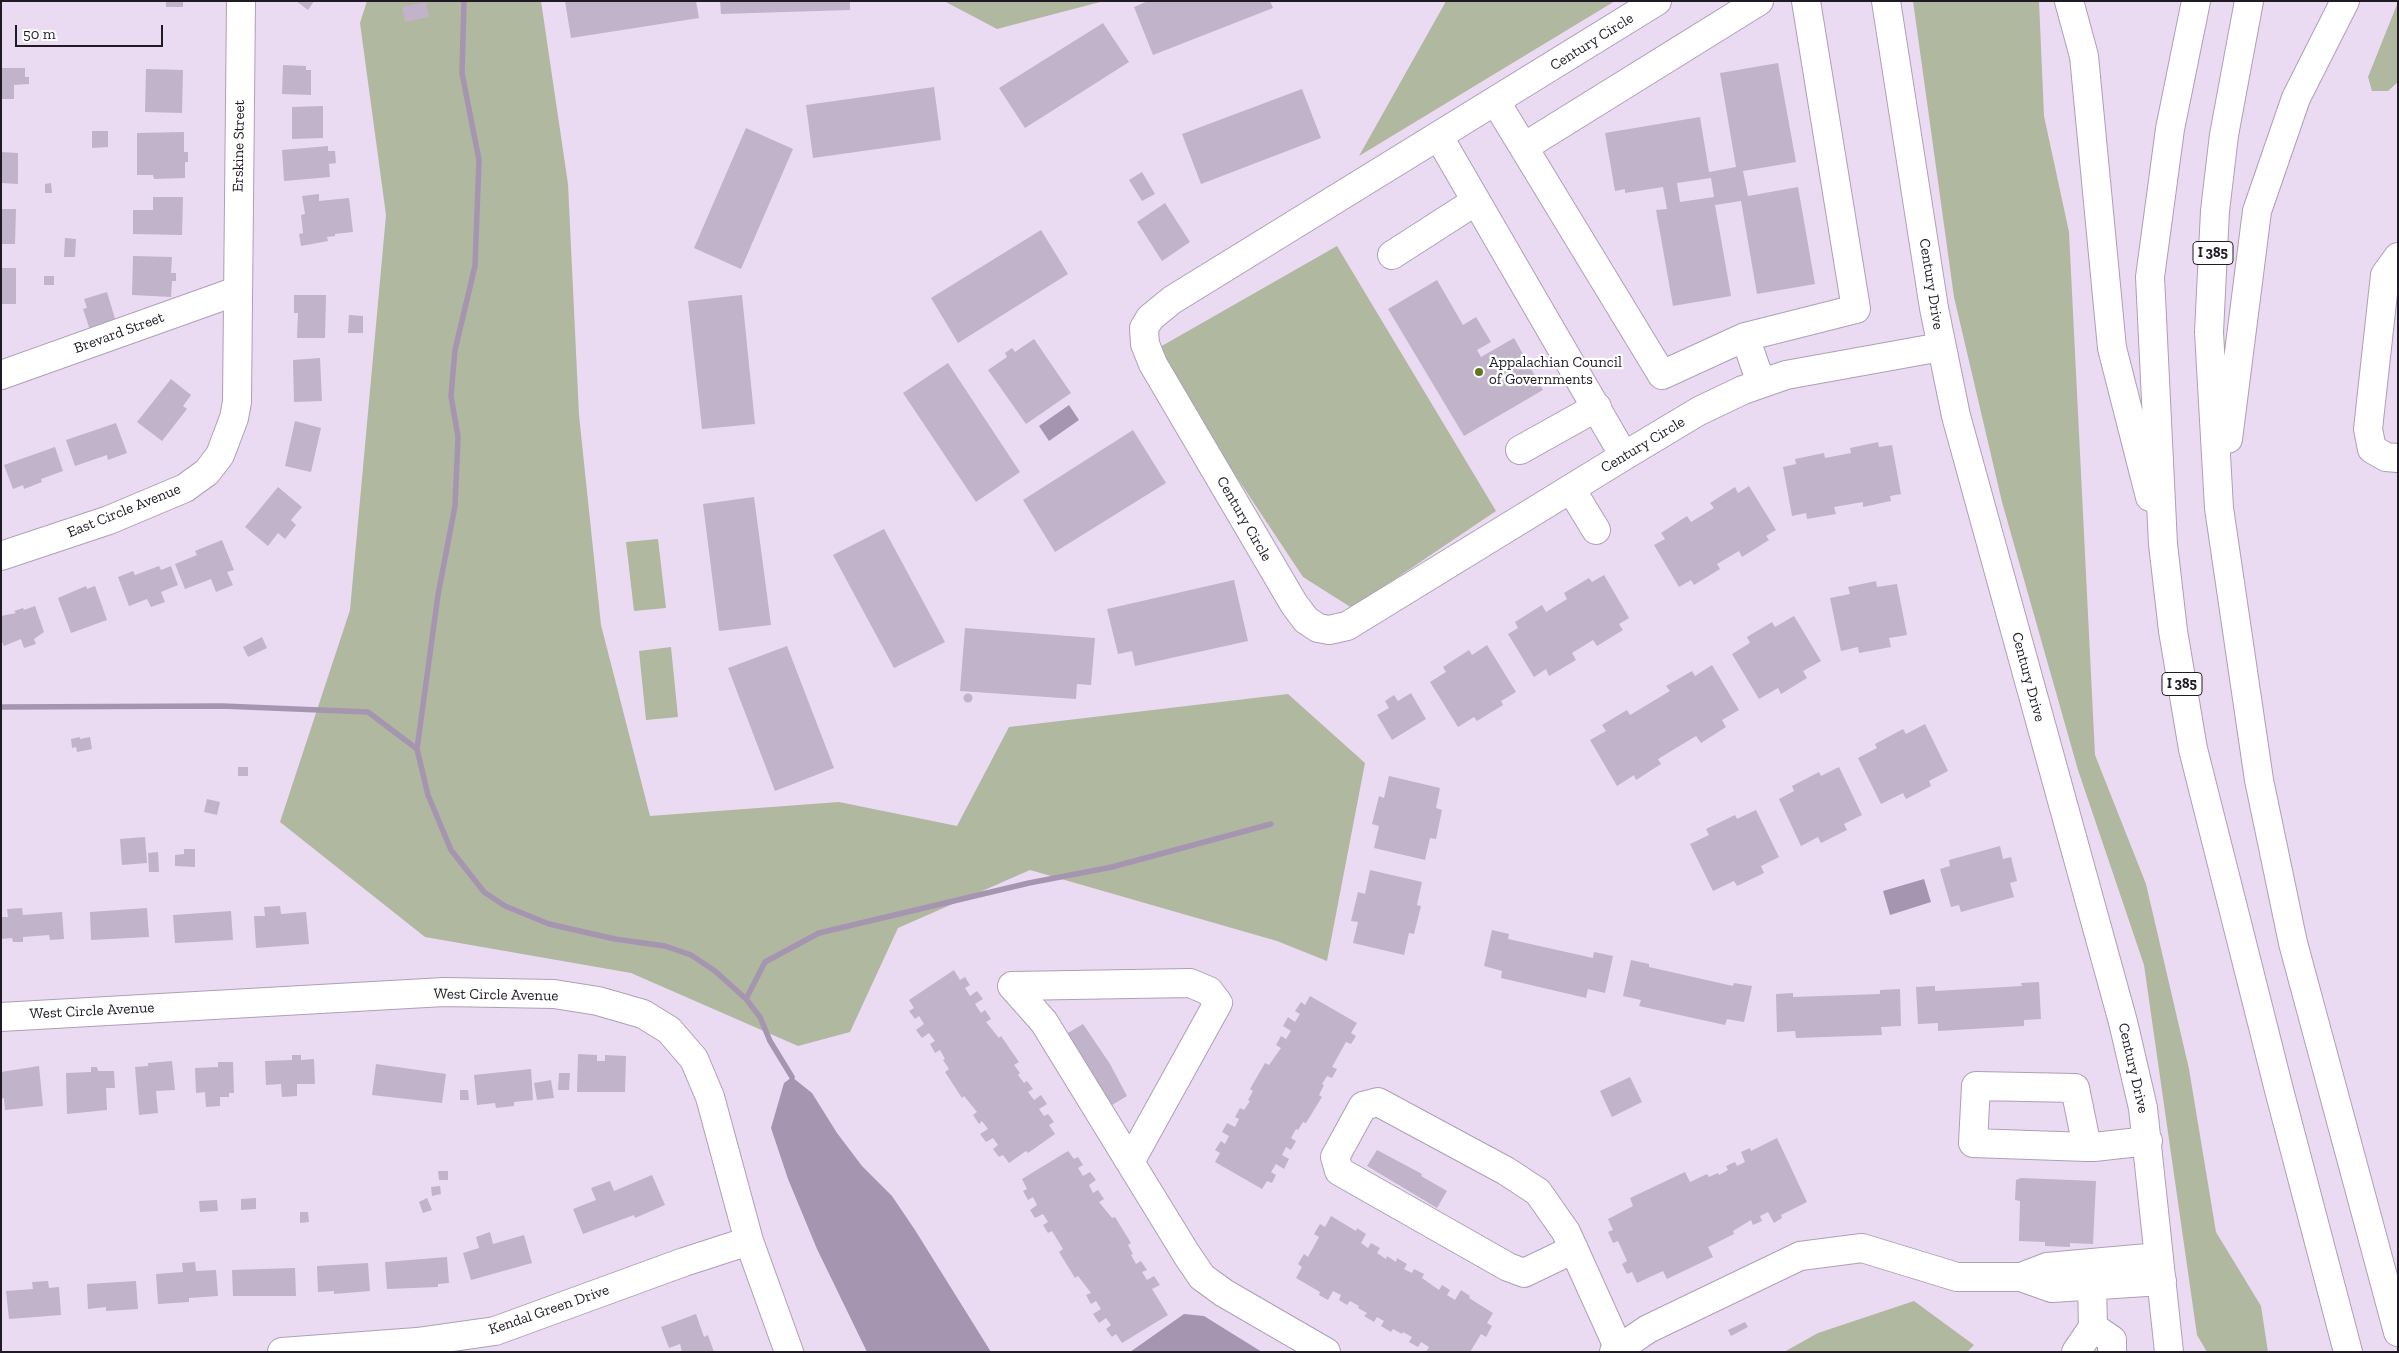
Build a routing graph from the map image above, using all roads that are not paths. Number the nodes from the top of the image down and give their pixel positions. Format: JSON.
{"nodes":[{"id":1,"x":241,"y":1,"type":"edge"},
{"id":2,"x":1658,"y":1,"type":"edge"},
{"id":3,"x":1759,"y":1,"type":"edge"},
{"id":4,"x":1806,"y":1,"type":"edge"},
{"id":5,"x":1886,"y":1,"type":"edge"},
{"id":6,"x":2069,"y":1,"type":"edge"},
{"id":7,"x":2196,"y":1,"type":"edge"},
{"id":8,"x":2249,"y":1,"type":"edge"},
{"id":9,"x":2344,"y":1,"type":"edge"},
{"id":10,"x":1496,"y":102,"type":"junction"},
{"id":11,"x":1439,"y":137,"type":"junction"},
{"id":12,"x":1524,"y":148,"type":"junction"},
{"id":13,"x":1476,"y":201,"type":"junction"},
{"id":14,"x":1392,"y":255,"type":"dead end"},
{"id":15,"x":2398,"y":257,"type":"edge"},
{"id":16,"x":237,"y":291,"type":"junction"},
{"id":17,"x":1745,"y":337,"type":"junction"},
{"id":18,"x":1941,"y":347,"type":"junction"},
{"id":19,"x":1,"y":375,"type":"edge"},
{"id":20,"x":1761,"y":383,"type":"junction"},
{"id":21,"x":1597,"y":407,"type":"junction"},
{"id":22,"x":1520,"y":450,"type":"dead end"},
{"id":23,"x":1624,"y":456,"type":"junction"},
{"id":24,"x":2398,"y":458,"type":"edge"},
{"id":25,"x":1571,"y":489,"type":"junction"},
{"id":26,"x":2219,"y":508,"type":"junction"},
{"id":27,"x":1596,"y":530,"type":"dead end"},
{"id":28,"x":2163,"y":544,"type":"junction"},
{"id":29,"x":1,"y":556,"type":"edge"},
{"id":30,"x":1,"y":1017,"type":"edge"},
{"id":31,"x":2148,"y":1140,"type":"junction"},
{"id":32,"x":2087,"y":1147,"type":"dead end"},
{"id":33,"x":1130,"y":1162,"type":"junction"},
{"id":34,"x":748,"y":1242,"type":"junction"},
{"id":35,"x":1574,"y":1249,"type":"junction"},
{"id":36,"x":2161,"y":1269,"type":"junction"},
{"id":37,"x":2021,"y":1277,"type":"junction"},
{"id":38,"x":2092,"y":1286,"type":"junction"},
{"id":39,"x":2093,"y":1327,"type":"junction"},
{"id":40,"x":2398,"y":1332,"type":"edge"},
{"id":41,"x":1616,"y":1349,"type":"edge"},
{"id":42,"x":282,"y":1352,"type":"edge"},
{"id":43,"x":789,"y":1352,"type":"edge"},
{"id":44,"x":1326,"y":1352,"type":"edge"},
{"id":45,"x":2076,"y":1352,"type":"edge"},
{"id":46,"x":2112,"y":1352,"type":"edge"},
{"id":47,"x":2170,"y":1352,"type":"edge"},
{"id":48,"x":2348,"y":1352,"type":"edge"}],
"edges":[{"from":1,"to":16,"type":"main road","name":"Erskine Street"},
{"from":2,"to":10,"type":"main road","name":"Century Circle"},
{"from":3,"to":12,"type":"main road"},
{"from":4,"to":17,"type":"main road"},
{"from":5,"to":18,"type":"main road","name":"Century Drive"},
{"from":6,"to":28,"type":"main road"},
{"from":7,"to":28,"type":"main road","number":"I 385"},
{"from":8,"to":26,"type":"main road","number":"I 385"},
{"from":9,"to":26,"type":"main road"},
{"from":10,"to":11,"type":"main road","name":"Century Circle"},
{"from":10,"to":12,"type":"main road"},
{"from":11,"to":13,"type":"main road"},
{"from":11,"to":25,"type":"main road","name":"Century Circle"},
{"from":12,"to":17,"type":"main road"},
{"from":13,"to":14,"type":"main road"},
{"from":13,"to":21,"type":"main road"},
{"from":15,"to":24,"type":"main road"},
{"from":16,"to":19,"type":"main road","name":"Brevard Street"},
{"from":16,"to":29,"type":"main road","name":"East Circle Avenue"},
{"from":17,"to":20,"type":"main road"},
{"from":18,"to":20,"type":"main road","name":"Century Circle"},
{"from":18,"to":31,"type":"main road","name":"Century Drive"},
{"from":20,"to":23,"type":"main road","name":"Century Circle"},
{"from":21,"to":22,"type":"main road"},
{"from":21,"to":23,"type":"main road"},
{"from":23,"to":25,"type":"main road","name":"Century Circle"},
{"from":25,"to":27,"type":"main road"},
{"from":26,"to":40,"type":"main road","number":"I 385"},
{"from":28,"to":48,"type":"main road","number":"I 385"},
{"from":30,"to":34,"type":"main road","name":"West Circle Avenue"},
{"from":31,"to":32,"type":"main road"},
{"from":31,"to":36,"type":"main road","name":"Century Drive"},
{"from":33,"to":33,"type":"main road"},
{"from":33,"to":44,"type":"main road"},
{"from":34,"to":42,"type":"main road","name":"Kendal Green Drive"},
{"from":34,"to":43,"type":"main road","name":"West Circle Avenue"},
{"from":35,"to":35,"type":"main road"},
{"from":35,"to":41,"type":"main road"},
{"from":36,"to":37,"type":"main road"},
{"from":36,"to":38,"type":"main road"},
{"from":36,"to":47,"type":"main road","name":"Century Drive"},
{"from":37,"to":38,"type":"main road"},
{"from":37,"to":41,"type":"main road"},
{"from":38,"to":39,"type":"main road"},
{"from":39,"to":45,"type":"main road"},
{"from":39,"to":46,"type":"main road"}]}
